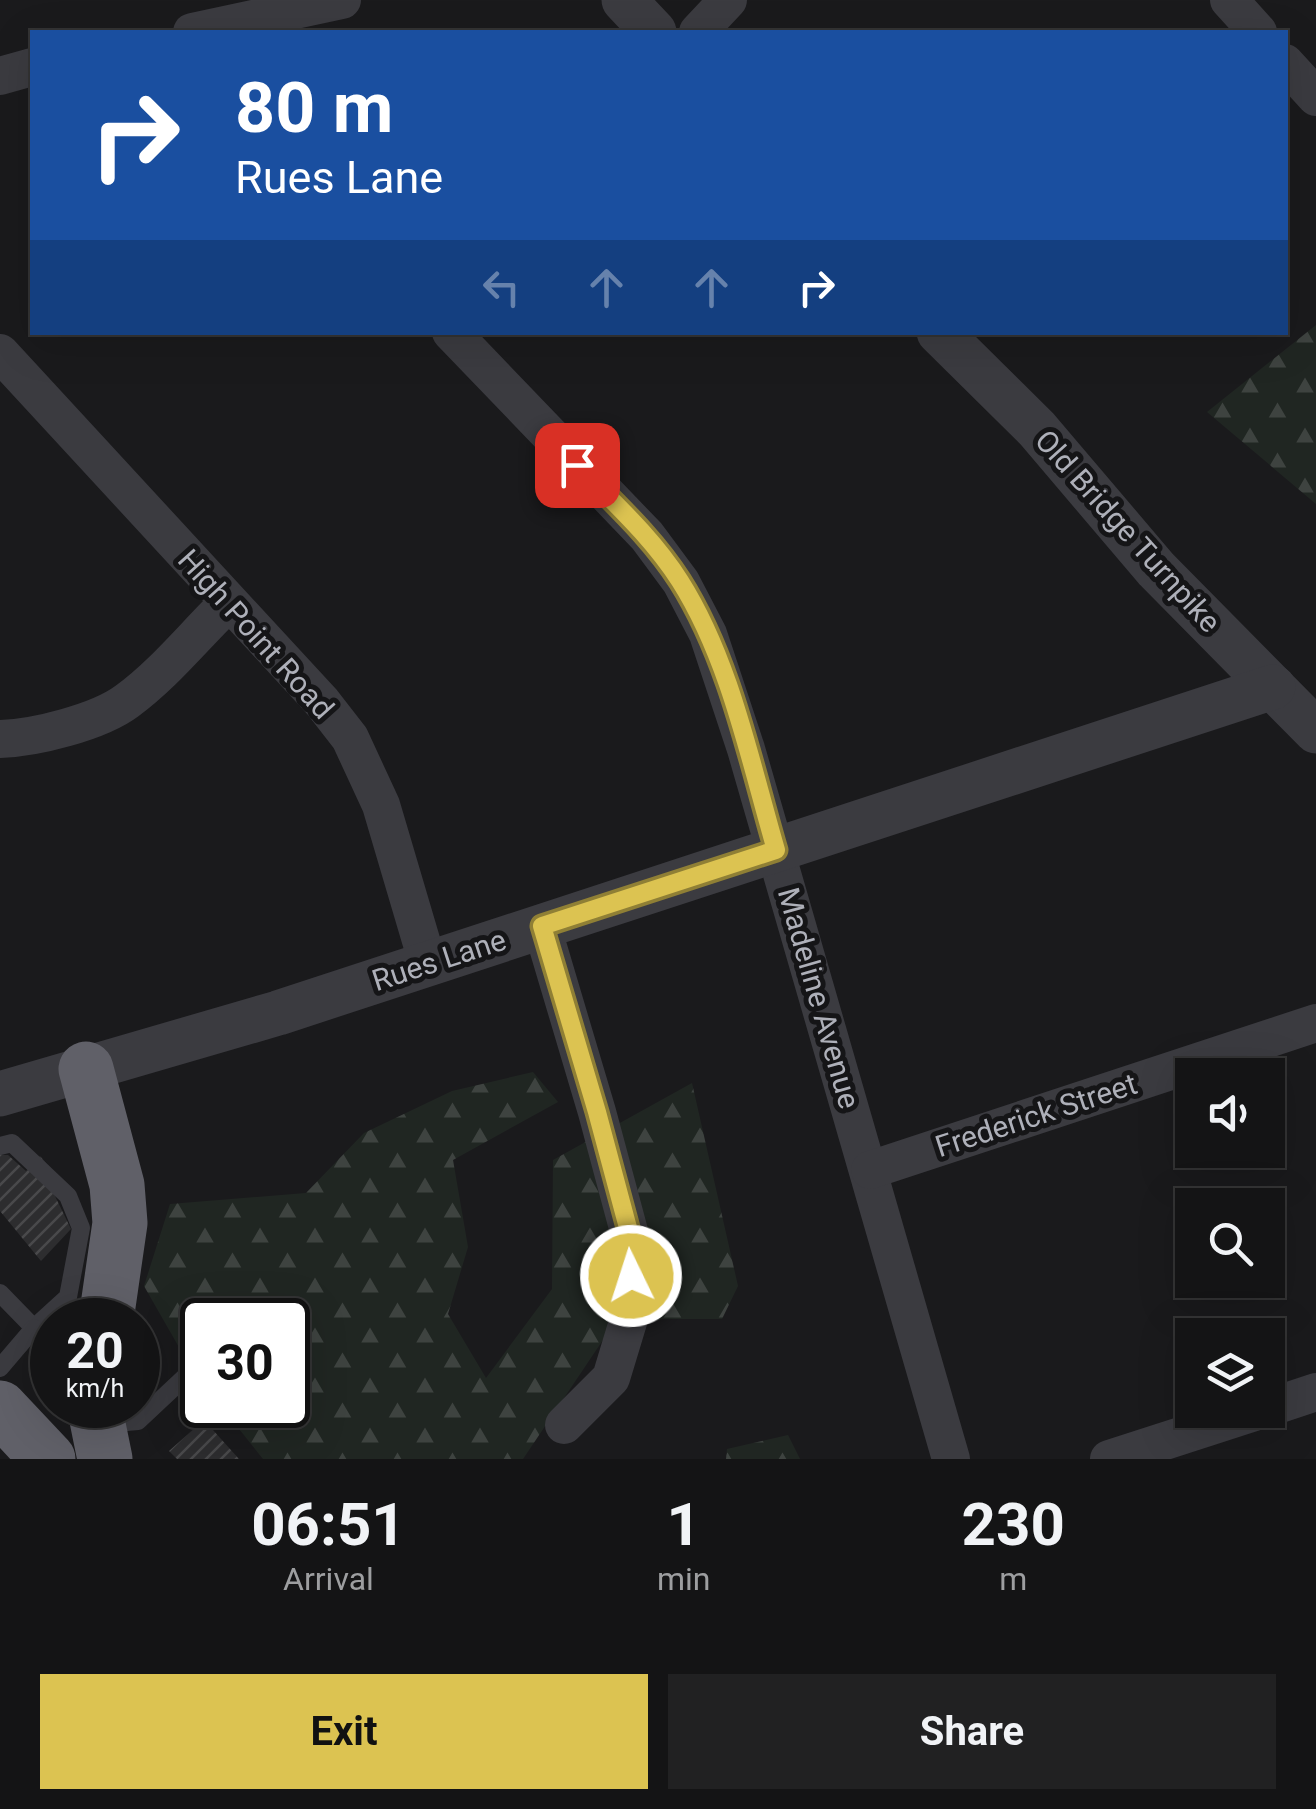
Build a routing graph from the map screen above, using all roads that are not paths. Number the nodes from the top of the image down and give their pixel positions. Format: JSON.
{"nodes":[{"id":1,"x":342,"y":0,"type":"edge"},
{"id":2,"x":624,"y":0,"type":"edge"},
{"id":3,"x":728,"y":0,"type":"edge"},
{"id":4,"x":1229,"y":0,"type":"edge"},
{"id":5,"x":276,"y":24,"type":"edge"},
{"id":6,"x":213,"y":30,"type":"edge"},
{"id":7,"x":652,"y":30,"type":"edge"},
{"id":8,"x":700,"y":30,"type":"edge"},
{"id":9,"x":1256,"y":30,"type":"edge"},
{"id":10,"x":1288,"y":66,"type":"edge"},
{"id":11,"x":30,"y":68,"type":"edge"},
{"id":12,"x":0,"y":76,"type":"edge"},
{"id":13,"x":1316,"y":97,"type":"edge"},
{"id":14,"x":454,"y":335,"type":"edge"},
{"id":15,"x":941,"y":335,"type":"edge"},
{"id":16,"x":0,"y":353,"type":"edge"},
{"id":17,"x":228,"y":603,"type":"junction"},
{"id":18,"x":1273,"y":686,"type":"junction"},
{"id":19,"x":1316,"y":732,"type":"edge"},
{"id":20,"x":0,"y":739,"type":"edge"},
{"id":21,"x":776,"y":850,"type":"junction"},
{"id":22,"x":542,"y":926,"type":"junction"},
{"id":23,"x":428,"y":964,"type":"junction"},
{"id":24,"x":1316,"y":1024,"type":"edge"},
{"id":25,"x":86,"y":1069,"type":"junction"},
{"id":26,"x":0,"y":1094,"type":"edge"},
{"id":27,"x":0,"y":1146,"type":"edge"},
{"id":28,"x":870,"y":1170,"type":"junction"},
{"id":29,"x":66,"y":1298,"type":"edge"},
{"id":30,"x":109,"y":1298,"type":"edge"},
{"id":31,"x":3,"y":1304,"type":"edge"},
{"id":32,"x":30,"y":1325,"type":"edge"},
{"id":33,"x":30,"y":1333,"type":"edge"},
{"id":34,"x":0,"y":1368,"type":"edge"},
{"id":35,"x":180,"y":1382,"type":"edge"},
{"id":36,"x":1316,"y":1392,"type":"edge"},
{"id":37,"x":1285,"y":1402,"type":"edge"},
{"id":38,"x":0,"y":1408,"type":"edge"},
{"id":39,"x":564,"y":1425,"type":"dead end"},
{"id":40,"x":1205,"y":1428,"type":"edge"},
{"id":41,"x":99,"y":1430,"type":"edge"},
{"id":42,"x":48,"y":1459,"type":"edge"},
{"id":43,"x":951,"y":1459,"type":"edge"},
{"id":44,"x":1109,"y":1459,"type":"edge"}],
"edges":[{"from":1,"to":5,"type":"street"},
{"from":2,"to":7,"type":"street"},
{"from":3,"to":8,"type":"street"},
{"from":4,"to":9,"type":"street"},
{"from":5,"to":6,"type":"street"},
{"from":10,"to":13,"type":"street"},
{"from":11,"to":12,"type":"street"},
{"from":14,"to":21,"type":"street","name":"Madeline Avenue"},
{"from":15,"to":18,"type":"street","name":"Old Bridge Turnpike"},
{"from":16,"to":17,"type":"street","name":"High Point Road"},
{"from":17,"to":20,"type":"street"},
{"from":17,"to":23,"type":"street","name":"High Point Road"},
{"from":18,"to":19,"type":"street","name":"Old Bridge Turnpike"},
{"from":18,"to":21,"type":"street","name":"Rues Lane"},
{"from":21,"to":22,"type":"street","name":"Rues Lane"},
{"from":21,"to":28,"type":"street","name":"Madeline Avenue"},
{"from":22,"to":23,"type":"street","name":"Rues Lane"},
{"from":22,"to":39,"type":"street"},
{"from":23,"to":25,"type":"street","name":"Rues Lane"},
{"from":24,"to":28,"type":"street","name":"Frederick Street"},
{"from":25,"to":26,"type":"street","name":"Rues Lane"},
{"from":25,"to":30,"type":"highway"},
{"from":27,"to":29,"type":"lane"},
{"from":28,"to":43,"type":"street","name":"Madeline Avenue"},
{"from":31,"to":32,"type":"lane"},
{"from":33,"to":34,"type":"lane"},
{"from":35,"to":41,"type":"lane"},
{"from":36,"to":37,"type":"street"},
{"from":38,"to":42,"type":"highway"},
{"from":40,"to":44,"type":"street"}]}
